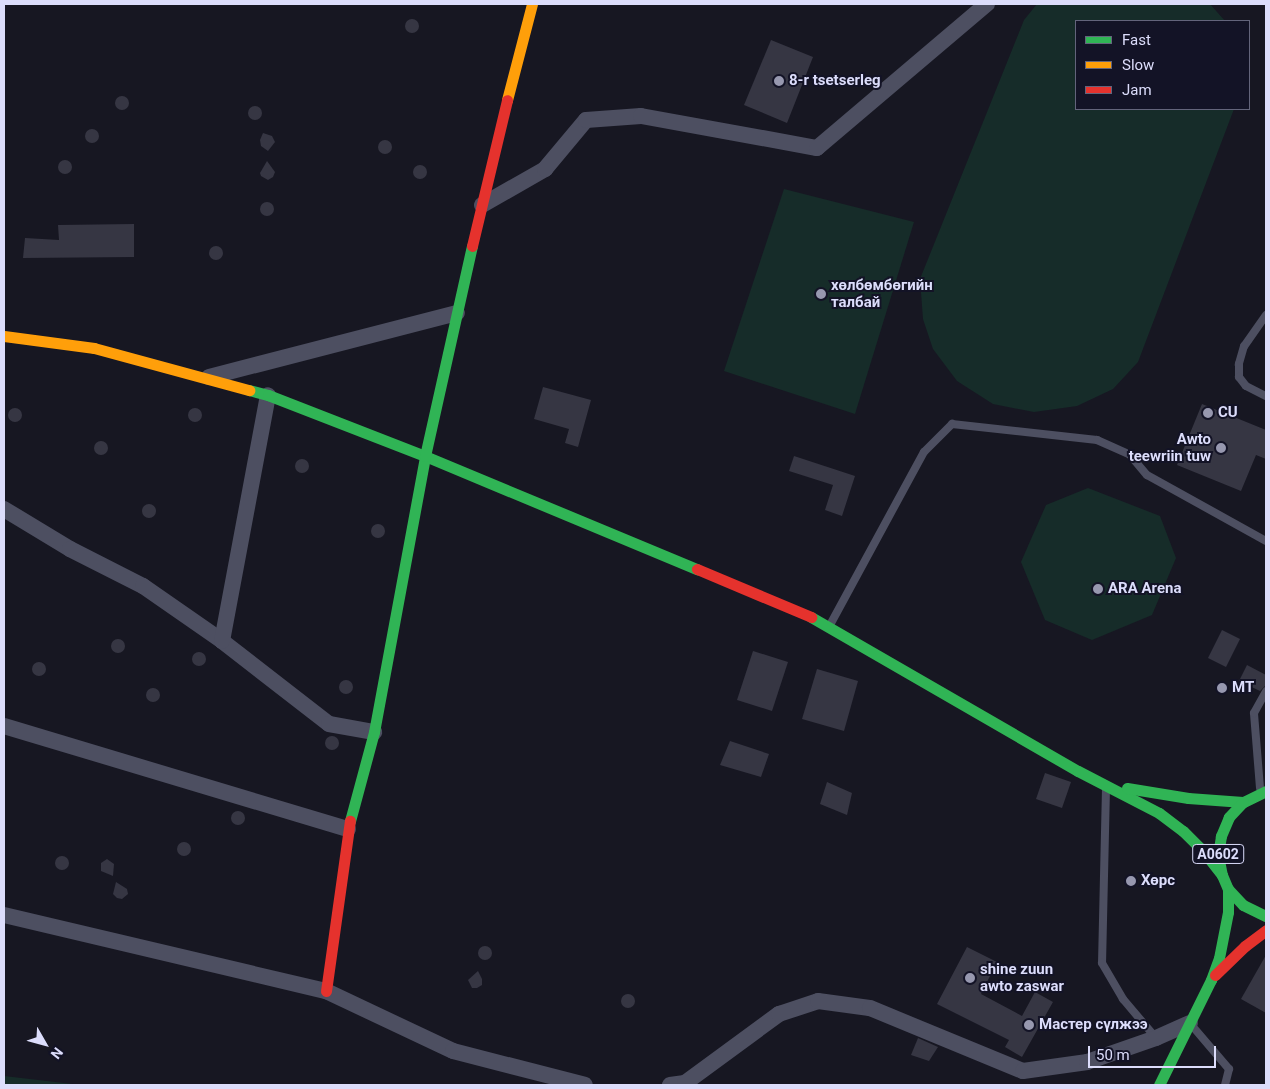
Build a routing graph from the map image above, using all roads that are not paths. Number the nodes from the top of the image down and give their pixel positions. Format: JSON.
{"nodes":[{"id":1,"x":532,"y":4,"type":"edge"},
{"id":2,"x":987,"y":4,"type":"edge"},
{"id":3,"x":482,"y":205,"type":"junction"},
{"id":4,"x":458,"y":314,"type":"junction"},
{"id":5,"x":1266,"y":315,"type":"edge"},
{"id":6,"x":4,"y":336,"type":"edge"},
{"id":7,"x":209,"y":377,"type":"junction"},
{"id":8,"x":268,"y":395,"type":"junction"},
{"id":9,"x":1266,"y":396,"type":"edge"},
{"id":10,"x":425,"y":456,"type":"junction"},
{"id":11,"x":4,"y":509,"type":"edge"},
{"id":12,"x":1266,"y":541,"type":"edge"},
{"id":13,"x":830,"y":627,"type":"junction"},
{"id":14,"x":222,"y":641,"type":"junction"},
{"id":15,"x":1266,"y":691,"type":"edge"},
{"id":16,"x":4,"y":726,"type":"edge"},
{"id":17,"x":374,"y":732,"type":"junction"},
{"id":18,"x":1106,"y":784,"type":"junction"},
{"id":19,"x":1263,"y":792,"type":"edge"},
{"id":20,"x":1243,"y":802,"type":"junction"},
{"id":21,"x":348,"y":829,"type":"junction"},
{"id":22,"x":1222,"y":875,"type":"junction"},
{"id":23,"x":1228,"y":889,"type":"junction"},
{"id":24,"x":4,"y":915,"type":"edge"},
{"id":25,"x":1266,"y":916,"type":"edge"},
{"id":26,"x":1266,"y":930,"type":"edge"},
{"id":27,"x":1211,"y":980,"type":"junction"},
{"id":28,"x":326,"y":991,"type":"junction"},
{"id":29,"x":1190,"y":1023,"type":"junction"},
{"id":30,"x":1156,"y":1038,"type":"junction"},
{"id":31,"x":585,"y":1085,"type":"edge"},
{"id":32,"x":670,"y":1085,"type":"edge"},
{"id":33,"x":1159,"y":1085,"type":"edge"},
{"id":34,"x":1225,"y":1085,"type":"edge"}],
"edges":[{"from":1,"to":3,"type":"main road"},
{"from":2,"to":3,"type":"street"},
{"from":3,"to":4,"type":"main road"},
{"from":4,"to":7,"type":"street"},
{"from":4,"to":10,"type":"main road"},
{"from":5,"to":9,"type":"lane"},
{"from":6,"to":7,"type":"main road"},
{"from":7,"to":8,"type":"main road"},
{"from":8,"to":10,"type":"main road"},
{"from":8,"to":14,"type":"street"},
{"from":10,"to":13,"type":"main road"},
{"from":10,"to":17,"type":"main road"},
{"from":11,"to":14,"type":"street"},
{"from":12,"to":13,"type":"lane"},
{"from":13,"to":18,"type":"main road"},
{"from":14,"to":17,"type":"street"},
{"from":15,"to":19,"type":"lane"},
{"from":16,"to":21,"type":"street"},
{"from":17,"to":21,"type":"main road"},
{"from":18,"to":20,"type":"main road"},
{"from":18,"to":22,"type":"main road"},
{"from":18,"to":30,"type":"lane"},
{"from":19,"to":20,"type":"main road","number":"A0602"},
{"from":20,"to":22,"type":"main road","number":"A0602"},
{"from":21,"to":28,"type":"main road"},
{"from":22,"to":23,"type":"main road","number":"A0602"},
{"from":23,"to":25,"type":"main road","number":"A0602"},
{"from":23,"to":27,"type":"main road","number":"A0602"},
{"from":24,"to":28,"type":"street"},
{"from":26,"to":27,"type":"main road","number":"A0602"},
{"from":27,"to":29,"type":"main road","number":"A0602"},
{"from":28,"to":31,"type":"street"},
{"from":29,"to":30,"type":"street"},
{"from":29,"to":33,"type":"main road","number":"A0602"},
{"from":29,"to":34,"type":"lane"},
{"from":30,"to":32,"type":"street"}]}
